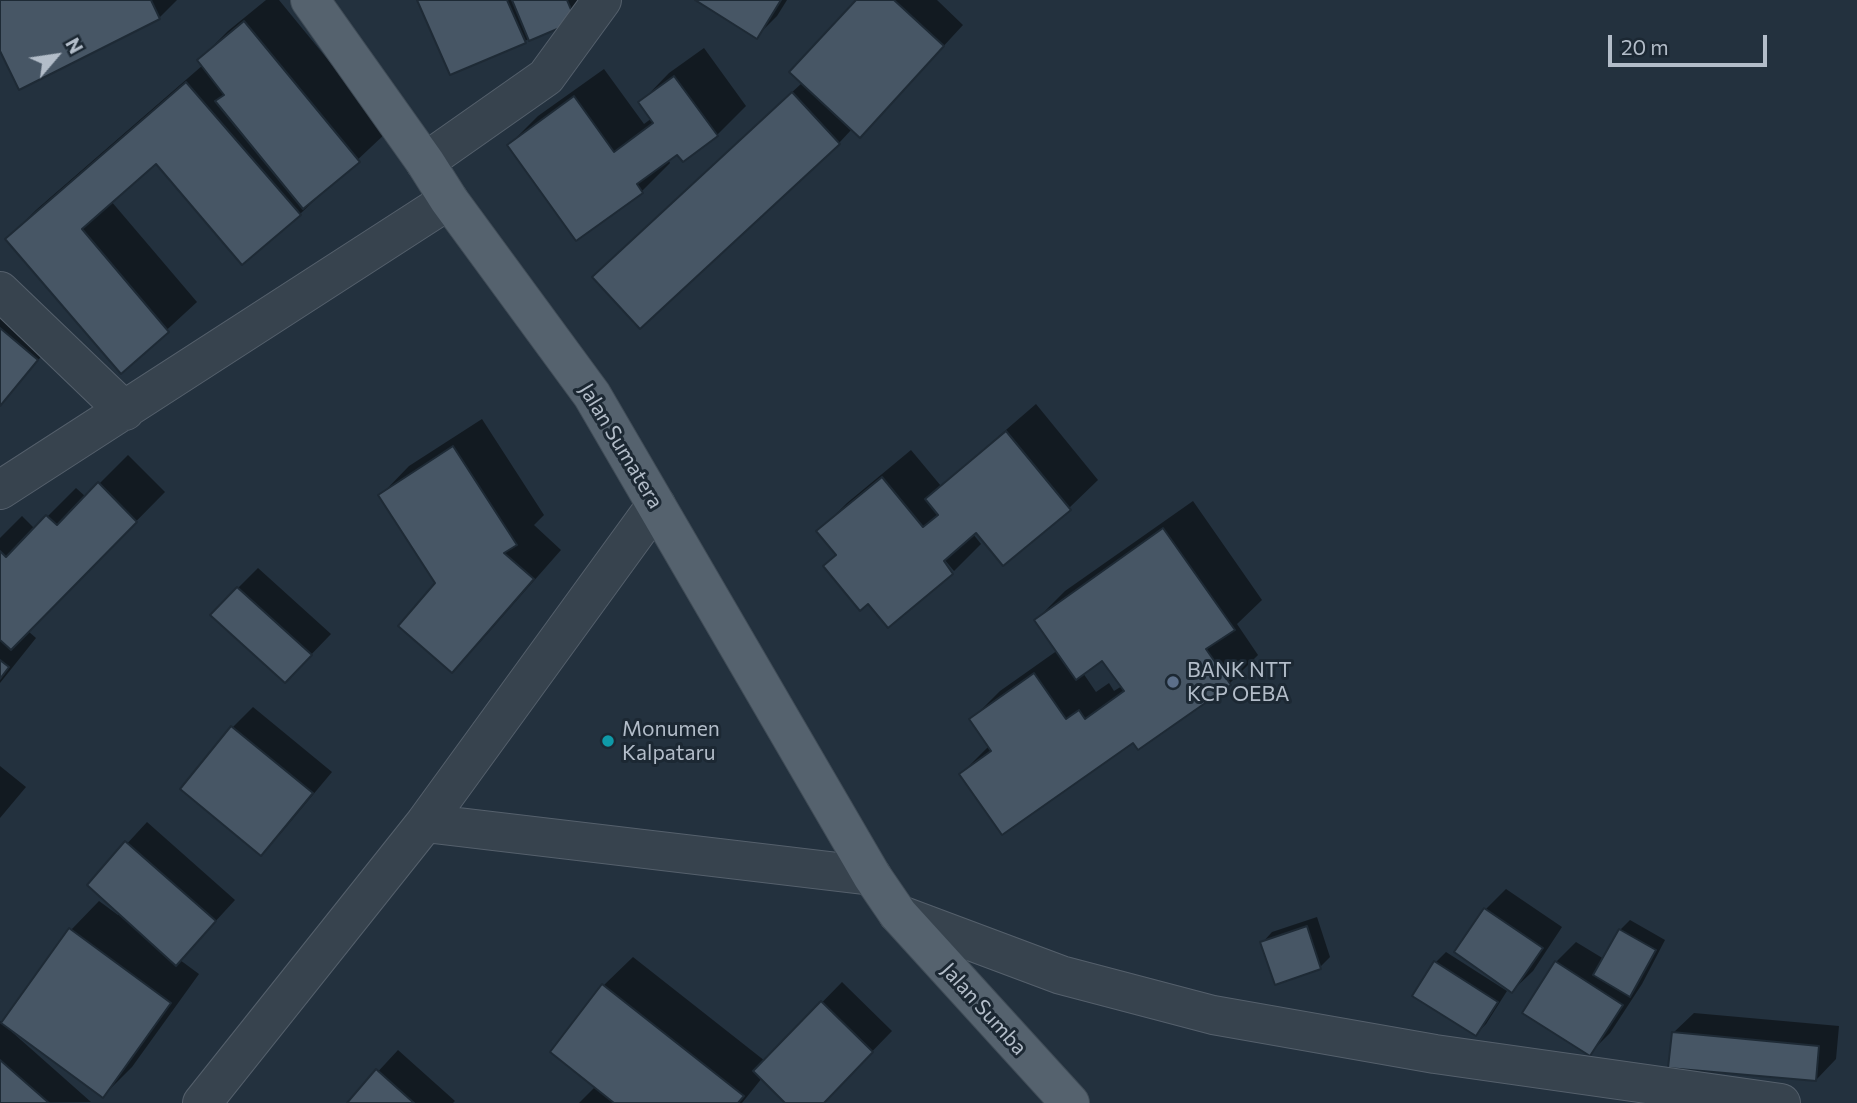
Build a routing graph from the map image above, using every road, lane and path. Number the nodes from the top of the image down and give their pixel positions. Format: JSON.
{"nodes":[{"id":1,"x":310,"y":0,"type":"edge"},
{"id":2,"x":602,"y":0,"type":"edge"},
{"id":3,"x":425,"y":162,"type":"junction"},
{"id":4,"x":449,"y":200,"type":"junction"},
{"id":5,"x":0,"y":291,"type":"edge"},
{"id":6,"x":125,"y":411,"type":"junction"},
{"id":7,"x":0,"y":490,"type":"edge"},
{"id":8,"x":656,"y":505,"type":"junction"},
{"id":9,"x":425,"y":823,"type":"junction"},
{"id":10,"x":872,"y":876,"type":"junction"},
{"id":11,"x":898,"y":914,"type":"junction"},
{"id":12,"x":1068,"y":1102,"type":"edge"},
{"id":13,"x":202,"y":1103,"type":"edge"},
{"id":14,"x":1781,"y":1103,"type":"edge"}],
"edges":[{"from":1,"to":3,"type":"main road","name":"Jalan Sumatera"},
{"from":2,"to":3,"type":"street"},
{"from":3,"to":4,"type":"main road","name":"Jalan Sumatera"},
{"from":4,"to":6,"type":"street"},
{"from":4,"to":8,"type":"main road","name":"Jalan Sumatera"},
{"from":5,"to":6,"type":"street"},
{"from":6,"to":7,"type":"street"},
{"from":8,"to":9,"type":"street"},
{"from":8,"to":10,"type":"main road","name":"Jalan Sumatera"},
{"from":9,"to":10,"type":"street"},
{"from":9,"to":13,"type":"street"},
{"from":10,"to":11,"type":"main road","name":"Jalan Sumatera"},
{"from":11,"to":12,"type":"main road","name":"Jalan Sumba"},
{"from":11,"to":14,"type":"street"}]}
